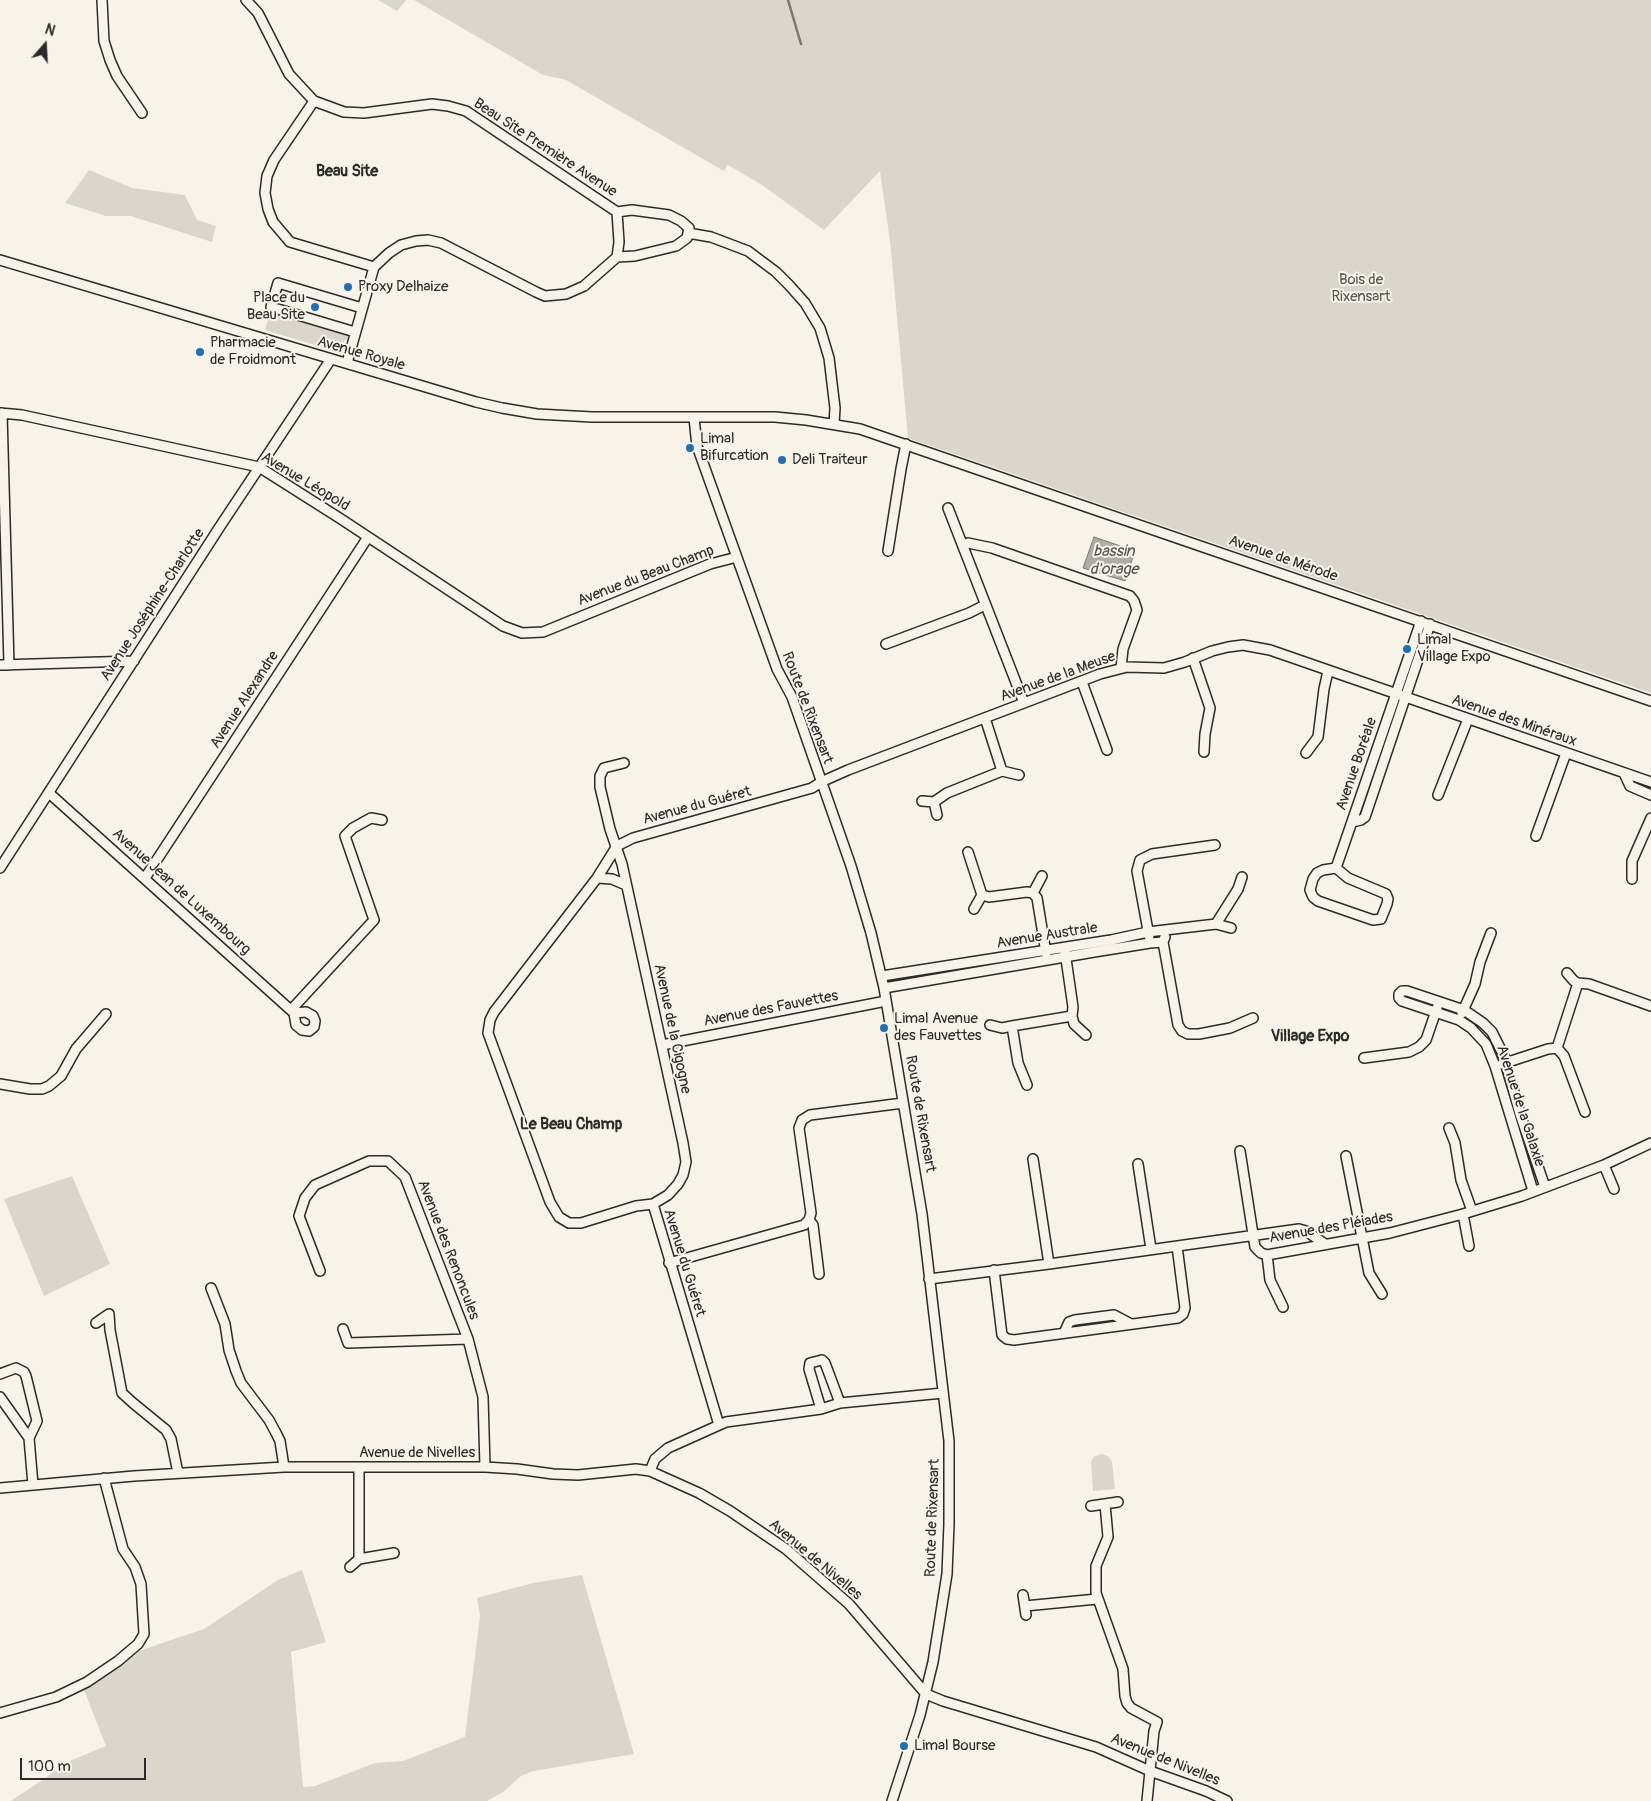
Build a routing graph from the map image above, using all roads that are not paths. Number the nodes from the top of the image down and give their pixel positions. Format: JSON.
{"nodes":[{"id":1,"x":102,"y":0,"type":"edge"},
{"id":2,"x":246,"y":0,"type":"edge"},
{"id":3,"x":314,"y":101,"type":"junction"},
{"id":4,"x":142,"y":112,"type":"dead end"},
{"id":5,"x":617,"y":212,"type":"junction"},
{"id":6,"x":688,"y":233,"type":"junction"},
{"id":7,"x":617,"y":257,"type":"junction"},
{"id":8,"x":0,"y":260,"type":"edge"},
{"id":9,"x":374,"y":267,"type":"junction"},
{"id":10,"x":362,"y":308,"type":"junction"},
{"id":11,"x":355,"y":332,"type":"junction"},
{"id":12,"x":331,"y":359,"type":"junction"},
{"id":13,"x":347,"y":364,"type":"junction"},
{"id":14,"x":1,"y":413,"type":"edge"},
{"id":15,"x":694,"y":418,"type":"junction"},
{"id":16,"x":834,"y":424,"type":"junction"},
{"id":17,"x":906,"y":444,"type":"junction"},
{"id":18,"x":258,"y":467,"type":"junction"},
{"id":19,"x":948,"y":508,"type":"dead end"},
{"id":20,"x":368,"y":537,"type":"junction"},
{"id":21,"x":964,"y":546,"type":"junction"},
{"id":22,"x":888,"y":551,"type":"dead end"},
{"id":23,"x":737,"y":557,"type":"junction"},
{"id":24,"x":985,"y":605,"type":"junction"},
{"id":25,"x":1421,"y":621,"type":"junction"},
{"id":26,"x":566,"y":622,"type":"joint"},
{"id":27,"x":1430,"y":624,"type":"junction"},
{"id":28,"x":886,"y":644,"type":"dead end"},
{"id":29,"x":1193,"y":658,"type":"junction"},
{"id":30,"x":134,"y":662,"type":"junction"},
{"id":31,"x":4,"y":665,"type":"edge"},
{"id":32,"x":1121,"y":668,"type":"junction"},
{"id":33,"x":1328,"y":671,"type":"junction"},
{"id":34,"x":1082,"y":682,"type":"junction"},
{"id":35,"x":1396,"y":694,"type":"junction"},
{"id":36,"x":1406,"y":697,"type":"junction"},
{"id":37,"x":1651,"y":700,"type":"edge"},
{"id":38,"x":1024,"y":703,"type":"junction"},
{"id":39,"x":985,"y":718,"type":"junction"},
{"id":40,"x":1468,"y":720,"type":"junction"},
{"id":41,"x":1107,"y":750,"type":"dead end"},
{"id":42,"x":1204,"y":752,"type":"dead end"},
{"id":43,"x":1306,"y":753,"type":"dead end"},
{"id":44,"x":1566,"y":753,"type":"junction"},
{"id":45,"x":624,"y":763,"type":"dead end"},
{"id":46,"x":1002,"y":771,"type":"junction"},
{"id":47,"x":1624,"y":773,"type":"junction"},
{"id":48,"x":1019,"y":775,"type":"dead end"},
{"id":49,"x":821,"y":782,"type":"junction"},
{"id":50,"x":1651,"y":782,"type":"edge"},
{"id":51,"x":49,"y":793,"type":"junction"},
{"id":52,"x":1651,"y":794,"type":"edge"},
{"id":53,"x":1438,"y":795,"type":"dead end"},
{"id":54,"x":922,"y":801,"type":"dead end"},
{"id":55,"x":934,"y":802,"type":"junction"},
{"id":56,"x":936,"y":815,"type":"dead end"},
{"id":57,"x":1651,"y":818,"type":"edge"},
{"id":58,"x":382,"y":820,"type":"dead end"},
{"id":59,"x":1352,"y":822,"type":"junction"},
{"id":60,"x":1536,"y":836,"type":"dead end"},
{"id":61,"x":1215,"y":845,"type":"dead end"},
{"id":62,"x":617,"y":846,"type":"junction"},
{"id":63,"x":968,"y":852,"type":"dead end"},
{"id":64,"x":0,"y":868,"type":"edge"},
{"id":65,"x":1336,"y":868,"type":"junction"},
{"id":66,"x":1042,"y":876,"type":"dead end"},
{"id":67,"x":1242,"y":877,"type":"dead end"},
{"id":68,"x":145,"y":878,"type":"junction"},
{"id":69,"x":597,"y":878,"type":"junction"},
{"id":70,"x":1632,"y":879,"type":"dead end"},
{"id":71,"x":626,"y":885,"type":"junction"},
{"id":72,"x":1033,"y":893,"type":"junction"},
{"id":73,"x":982,"y":895,"type":"junction"},
{"id":74,"x":974,"y":909,"type":"dead end"},
{"id":75,"x":1216,"y":924,"type":"junction"},
{"id":76,"x":1231,"y":928,"type":"dead end"},
{"id":77,"x":1167,"y":930,"type":"junction"},
{"id":78,"x":1148,"y":932,"type":"junction"},
{"id":79,"x":1491,"y":933,"type":"dead end"},
{"id":80,"x":1163,"y":942,"type":"junction"},
{"id":81,"x":1150,"y":943,"type":"junction"},
{"id":82,"x":1064,"y":946,"type":"junction"},
{"id":83,"x":1046,"y":949,"type":"junction"},
{"id":84,"x":1065,"y":958,"type":"junction"},
{"id":85,"x":1047,"y":961,"type":"junction"},
{"id":86,"x":1567,"y":973,"type":"dead end"},
{"id":87,"x":882,"y":976,"type":"junction"},
{"id":88,"x":1578,"y":983,"type":"junction"},
{"id":89,"x":884,"y":988,"type":"junction"},
{"id":90,"x":886,"y":1001,"type":"junction"},
{"id":91,"x":1439,"y":1002,"type":"junction"},
{"id":92,"x":1651,"y":1006,"type":"edge"},
{"id":93,"x":1464,"y":1010,"type":"junction"},
{"id":94,"x":1435,"y":1013,"type":"junction"},
{"id":95,"x":106,"y":1014,"type":"dead end"},
{"id":96,"x":1072,"y":1016,"type":"junction"},
{"id":97,"x":1254,"y":1018,"type":"dead end"},
{"id":98,"x":1459,"y":1020,"type":"junction"},
{"id":99,"x":990,"y":1025,"type":"dead end"},
{"id":100,"x":1012,"y":1026,"type":"junction"},
{"id":101,"x":1086,"y":1035,"type":"dead end"},
{"id":102,"x":662,"y":1045,"type":"junction"},
{"id":103,"x":1557,"y":1048,"type":"junction"},
{"id":104,"x":1364,"y":1058,"type":"dead end"},
{"id":105,"x":1506,"y":1063,"type":"junction"},
{"id":106,"x":1495,"y":1066,"type":"junction"},
{"id":107,"x":0,"y":1084,"type":"edge"},
{"id":108,"x":1027,"y":1085,"type":"dead end"},
{"id":109,"x":903,"y":1103,"type":"junction"},
{"id":110,"x":1585,"y":1112,"type":"dead end"},
{"id":111,"x":1449,"y":1128,"type":"dead end"},
{"id":112,"x":1651,"y":1143,"type":"edge"},
{"id":113,"x":1240,"y":1151,"type":"dead end"},
{"id":114,"x":1346,"y":1156,"type":"dead end"},
{"id":115,"x":1033,"y":1159,"type":"dead end"},
{"id":116,"x":1138,"y":1164,"type":"dead end"},
{"id":117,"x":1604,"y":1165,"type":"junction"},
{"id":118,"x":1545,"y":1187,"type":"junction"},
{"id":119,"x":1614,"y":1189,"type":"dead end"},
{"id":120,"x":1533,"y":1191,"type":"junction"},
{"id":121,"x":653,"y":1204,"type":"junction"},
{"id":122,"x":1472,"y":1211,"type":"junction"},
{"id":123,"x":1463,"y":1214,"type":"junction"},
{"id":124,"x":809,"y":1220,"type":"junction"},
{"id":125,"x":1254,"y":1235,"type":"junction"},
{"id":126,"x":1363,"y":1238,"type":"junction"},
{"id":127,"x":1325,"y":1244,"type":"junction"},
{"id":128,"x":1177,"y":1246,"type":"junction"},
{"id":129,"x":1470,"y":1246,"type":"dead end"},
{"id":130,"x":1151,"y":1249,"type":"junction"},
{"id":131,"x":1267,"y":1254,"type":"junction"},
{"id":132,"x":669,"y":1263,"type":"junction"},
{"id":133,"x":1049,"y":1264,"type":"junction"},
{"id":134,"x":994,"y":1270,"type":"junction"},
{"id":135,"x":320,"y":1271,"type":"dead end"},
{"id":136,"x":819,"y":1274,"type":"dead end"},
{"id":137,"x":929,"y":1279,"type":"junction"},
{"id":138,"x":211,"y":1288,"type":"dead end"},
{"id":139,"x":1382,"y":1294,"type":"dead end"},
{"id":140,"x":1282,"y":1307,"type":"dead end"},
{"id":141,"x":96,"y":1323,"type":"dead end"},
{"id":142,"x":344,"y":1329,"type":"dead end"},
{"id":143,"x":468,"y":1339,"type":"junction"},
{"id":144,"x":0,"y":1374,"type":"edge"},
{"id":145,"x":943,"y":1393,"type":"junction"},
{"id":146,"x":0,"y":1397,"type":"edge"},
{"id":147,"x":840,"y":1403,"type":"junction"},
{"id":148,"x":821,"y":1409,"type":"junction"},
{"id":149,"x":719,"y":1425,"type":"junction"},
{"id":150,"x":29,"y":1438,"type":"junction"},
{"id":151,"x":284,"y":1467,"type":"junction"},
{"id":152,"x":359,"y":1467,"type":"junction"},
{"id":153,"x":485,"y":1467,"type":"junction"},
{"id":154,"x":650,"y":1471,"type":"junction"},
{"id":155,"x":178,"y":1473,"type":"junction"},
{"id":156,"x":104,"y":1478,"type":"junction"},
{"id":157,"x":33,"y":1485,"type":"junction"},
{"id":158,"x":0,"y":1488,"type":"edge"},
{"id":159,"x":1118,"y":1502,"type":"dead end"},
{"id":160,"x":1105,"y":1504,"type":"junction"},
{"id":161,"x":1092,"y":1506,"type":"dead end"},
{"id":162,"x":394,"y":1553,"type":"dead end"},
{"id":163,"x":359,"y":1559,"type":"junction"},
{"id":164,"x":350,"y":1567,"type":"dead end"},
{"id":165,"x":1023,"y":1595,"type":"dead end"},
{"id":166,"x":1097,"y":1599,"type":"junction"},
{"id":167,"x":926,"y":1694,"type":"junction"},
{"id":168,"x":0,"y":1712,"type":"edge"},
{"id":169,"x":1150,"y":1771,"type":"junction"},
{"id":170,"x":892,"y":1801,"type":"edge"},
{"id":171,"x":1147,"y":1801,"type":"edge"},
{"id":172,"x":1227,"y":1801,"type":"edge"}],
"edges":[{"from":1,"to":4,"type":"street"},
{"from":2,"to":3,"type":"street","name":"Beau Site Première Avenue"},
{"from":3,"to":5,"type":"street","name":"Beau Site Première Avenue"},
{"from":3,"to":9,"type":"street"},
{"from":5,"to":6,"type":"street"},
{"from":5,"to":7,"type":"street"},
{"from":6,"to":7,"type":"street"},
{"from":6,"to":16,"type":"street"},
{"from":7,"to":9,"type":"street"},
{"from":8,"to":12,"type":"street","name":"Avenue Royale"},
{"from":9,"to":10,"type":"street"},
{"from":10,"to":11,"type":"street"},
{"from":10,"to":11,"type":"street"},
{"from":11,"to":13,"type":"street"},
{"from":12,"to":13,"type":"street","name":"Avenue Royale"},
{"from":12,"to":18,"type":"street","name":"Avenue Joséphine-Charlotte"},
{"from":13,"to":15,"type":"street","name":"Avenue Royale"},
{"from":14,"to":18,"type":"street","name":"Avenue Léopold"},
{"from":14,"to":31,"type":"street"},
{"from":15,"to":16,"type":"street","name":"Avenue de Mérode"},
{"from":15,"to":23,"type":"street","name":"Route de Rixensart"},
{"from":16,"to":17,"type":"street","name":"Avenue de Mérode"},
{"from":17,"to":22,"type":"street"},
{"from":17,"to":25,"type":"street","name":"Avenue de Mérode"},
{"from":18,"to":20,"type":"street","name":"Avenue Léopold"},
{"from":18,"to":30,"type":"street","name":"Avenue Joséphine-Charlotte"},
{"from":19,"to":21,"type":"street"},
{"from":20,"to":26,"type":"street","name":"Avenue Léopold"},
{"from":20,"to":68,"type":"street","name":"Avenue Alexandre"},
{"from":21,"to":24,"type":"street"},
{"from":21,"to":32,"type":"street"},
{"from":23,"to":26,"type":"street","name":"Avenue du Beau Champ"},
{"from":23,"to":49,"type":"street","name":"Route de Rixensart"},
{"from":24,"to":28,"type":"street"},
{"from":24,"to":38,"type":"street"},
{"from":25,"to":27,"type":"street","name":"Avenue de Mérode"},
{"from":25,"to":35,"type":"street","name":"Avenue Boréale"},
{"from":27,"to":36,"type":"street","name":"Avenue Boréale"},
{"from":27,"to":37,"type":"street","name":"Avenue de Mérode"},
{"from":29,"to":32,"type":"street","name":"Avenue de la Meuse"},
{"from":29,"to":33,"type":"street","name":"Avenue de la Meuse"},
{"from":29,"to":42,"type":"street"},
{"from":30,"to":31,"type":"street"},
{"from":30,"to":51,"type":"street","name":"Avenue Joséphine-Charlotte"},
{"from":32,"to":34,"type":"street","name":"Avenue de la Meuse"},
{"from":33,"to":35,"type":"street","name":"Avenue de la Meuse"},
{"from":33,"to":43,"type":"street"},
{"from":34,"to":38,"type":"street","name":"Avenue de la Meuse"},
{"from":34,"to":41,"type":"street"},
{"from":35,"to":36,"type":"street","name":"Avenue des Minéraux"},
{"from":35,"to":59,"type":"street","name":"Avenue Boréale"},
{"from":36,"to":40,"type":"street","name":"Avenue des Minéraux"},
{"from":36,"to":59,"type":"street","name":"Avenue Boréale"},
{"from":38,"to":39,"type":"street","name":"Avenue de la Meuse"},
{"from":39,"to":46,"type":"street"},
{"from":39,"to":49,"type":"street","name":"Avenue de la Meuse"},
{"from":40,"to":44,"type":"street","name":"Avenue des Minéraux"},
{"from":40,"to":53,"type":"street"},
{"from":44,"to":47,"type":"street","name":"Avenue des Minéraux"},
{"from":44,"to":60,"type":"street"},
{"from":45,"to":62,"type":"street","name":"Avenue de la Cigogne"},
{"from":46,"to":48,"type":"street"},
{"from":46,"to":55,"type":"street"},
{"from":47,"to":50,"type":"street","name":"Avenue des Minéraux"},
{"from":47,"to":52,"type":"street","name":"Avenue des Minéraux"},
{"from":49,"to":62,"type":"street","name":"Avenue du Guéret"},
{"from":49,"to":87,"type":"street","name":"Route de Rixensart"},
{"from":51,"to":64,"type":"street","name":"Avenue Joséphine-Charlotte"},
{"from":51,"to":68,"type":"street","name":"Avenue Jean de Luxembourg"},
{"from":54,"to":55,"type":"street"},
{"from":55,"to":56,"type":"street"},
{"from":57,"to":70,"type":"street"},
{"from":58,"to":68,"type":"street","name":"Avenue Jean de Luxembourg"},
{"from":59,"to":65,"type":"street"},
{"from":61,"to":78,"type":"street"},
{"from":62,"to":69,"type":"street","name":"Avenue du Guéret"},
{"from":62,"to":71,"type":"street","name":"Avenue de la Cigogne"},
{"from":63,"to":73,"type":"street"},
{"from":65,"to":65,"type":"street"},
{"from":66,"to":72,"type":"street"},
{"from":67,"to":75,"type":"street"},
{"from":69,"to":71,"type":"street"},
{"from":69,"to":121,"type":"street","name":"Avenue du Guéret"},
{"from":71,"to":102,"type":"street","name":"Avenue de la Cigogne"},
{"from":72,"to":73,"type":"street"},
{"from":72,"to":83,"type":"street"},
{"from":73,"to":74,"type":"street"},
{"from":75,"to":76,"type":"street","name":"Avenue Australe"},
{"from":75,"to":77,"type":"street","name":"Avenue Australe"},
{"from":77,"to":78,"type":"street","name":"Avenue Australe"},
{"from":77,"to":80,"type":"street"},
{"from":78,"to":81,"type":"street"},
{"from":78,"to":82,"type":"street","name":"Avenue Australe"},
{"from":79,"to":93,"type":"street"},
{"from":80,"to":81,"type":"street","name":"Avenue Australe"},
{"from":80,"to":97,"type":"street"},
{"from":81,"to":84,"type":"street","name":"Avenue Australe"},
{"from":82,"to":83,"type":"street","name":"Avenue Australe"},
{"from":82,"to":84,"type":"street"},
{"from":83,"to":85,"type":"street"},
{"from":83,"to":87,"type":"street","name":"Avenue Australe"},
{"from":84,"to":85,"type":"street","name":"Avenue Australe"},
{"from":84,"to":96,"type":"street"},
{"from":85,"to":89,"type":"street","name":"Avenue Australe"},
{"from":86,"to":88,"type":"street"},
{"from":87,"to":89,"type":"street","name":"Route de Rixensart"},
{"from":88,"to":92,"type":"street"},
{"from":88,"to":103,"type":"street"},
{"from":89,"to":90,"type":"street","name":"Route de Rixensart"},
{"from":90,"to":102,"type":"street","name":"Avenue des Fauvettes"},
{"from":90,"to":109,"type":"street","name":"Route de Rixensart"},
{"from":91,"to":93,"type":"street","name":"Avenue de la Galaxie"},
{"from":91,"to":94,"type":"street"},
{"from":91,"to":94,"type":"street","name":"Avenue de la Galaxie"},
{"from":93,"to":98,"type":"street"},
{"from":93,"to":105,"type":"street","name":"Avenue de la Galaxie"},
{"from":94,"to":98,"type":"street","name":"Avenue de la Galaxie"},
{"from":94,"to":104,"type":"street"},
{"from":95,"to":107,"type":"street"},
{"from":96,"to":100,"type":"street"},
{"from":96,"to":101,"type":"street"},
{"from":98,"to":106,"type":"street","name":"Avenue de la Galaxie"},
{"from":99,"to":100,"type":"street"},
{"from":100,"to":108,"type":"street"},
{"from":102,"to":121,"type":"street","name":"Avenue de la Cigogne"},
{"from":103,"to":105,"type":"street"},
{"from":103,"to":110,"type":"street"},
{"from":105,"to":106,"type":"street"},
{"from":105,"to":118,"type":"street","name":"Avenue de la Galaxie"},
{"from":106,"to":120,"type":"street","name":"Avenue de la Galaxie"},
{"from":109,"to":124,"type":"street"},
{"from":109,"to":137,"type":"street","name":"Route de Rixensart"},
{"from":111,"to":122,"type":"street"},
{"from":112,"to":117,"type":"street","name":"Avenue des Pléiades"},
{"from":113,"to":125,"type":"street"},
{"from":114,"to":126,"type":"street"},
{"from":115,"to":133,"type":"street"},
{"from":116,"to":130,"type":"street"},
{"from":117,"to":118,"type":"street","name":"Avenue des Pléiades"},
{"from":117,"to":119,"type":"street"},
{"from":118,"to":120,"type":"street","name":"Avenue des Pléiades"},
{"from":120,"to":122,"type":"street","name":"Avenue des Pléiades"},
{"from":121,"to":132,"type":"street","name":"Avenue du Guéret"},
{"from":122,"to":123,"type":"street","name":"Avenue des Pléiades"},
{"from":123,"to":126,"type":"street","name":"Avenue des Pléiades"},
{"from":123,"to":129,"type":"street"},
{"from":124,"to":132,"type":"street"},
{"from":124,"to":136,"type":"street"},
{"from":125,"to":127,"type":"street"},
{"from":125,"to":128,"type":"street","name":"Avenue des Pléiades"},
{"from":125,"to":131,"type":"street","name":"Avenue des Pléiades"},
{"from":126,"to":127,"type":"street","name":"Avenue des Pléiades"},
{"from":126,"to":139,"type":"street"},
{"from":127,"to":131,"type":"street","name":"Avenue des Pléiades"},
{"from":128,"to":130,"type":"street","name":"Avenue des Pléiades"},
{"from":128,"to":134,"type":"street"},
{"from":130,"to":133,"type":"street","name":"Avenue des Pléiades"},
{"from":131,"to":140,"type":"street"},
{"from":132,"to":149,"type":"street","name":"Avenue du Guéret"},
{"from":133,"to":134,"type":"street","name":"Avenue des Pléiades"},
{"from":134,"to":137,"type":"street","name":"Avenue des Pléiades"},
{"from":135,"to":143,"type":"street","name":"Avenue des Renoncules"},
{"from":137,"to":145,"type":"street","name":"Route de Rixensart"},
{"from":138,"to":151,"type":"street"},
{"from":141,"to":155,"type":"street"},
{"from":142,"to":143,"type":"street"},
{"from":143,"to":153,"type":"street","name":"Avenue des Renoncules"},
{"from":144,"to":150,"type":"street"},
{"from":145,"to":147,"type":"street"},
{"from":145,"to":167,"type":"street","name":"Route de Rixensart"},
{"from":146,"to":150,"type":"street"},
{"from":147,"to":148,"type":"street"},
{"from":147,"to":148,"type":"street"},
{"from":148,"to":149,"type":"street"},
{"from":149,"to":154,"type":"street"},
{"from":150,"to":157,"type":"street"},
{"from":151,"to":152,"type":"street","name":"Avenue de Nivelles"},
{"from":151,"to":155,"type":"street","name":"Avenue de Nivelles"},
{"from":152,"to":153,"type":"street","name":"Avenue de Nivelles"},
{"from":152,"to":163,"type":"street"},
{"from":153,"to":154,"type":"street","name":"Avenue de Nivelles"},
{"from":154,"to":167,"type":"street","name":"Avenue de Nivelles"},
{"from":155,"to":156,"type":"street","name":"Avenue de Nivelles"},
{"from":156,"to":157,"type":"street","name":"Avenue de Nivelles"},
{"from":156,"to":168,"type":"street"},
{"from":157,"to":158,"type":"street","name":"Avenue de Nivelles"},
{"from":159,"to":160,"type":"street"},
{"from":160,"to":161,"type":"street"},
{"from":160,"to":166,"type":"street"},
{"from":162,"to":163,"type":"street"},
{"from":163,"to":164,"type":"street"},
{"from":165,"to":166,"type":"street"},
{"from":166,"to":169,"type":"street"},
{"from":167,"to":169,"type":"street","name":"Avenue de Nivelles"},
{"from":167,"to":170,"type":"street","name":"Route de Rixensart"},
{"from":169,"to":171,"type":"street"},
{"from":169,"to":172,"type":"street","name":"Avenue de Nivelles"}]}
